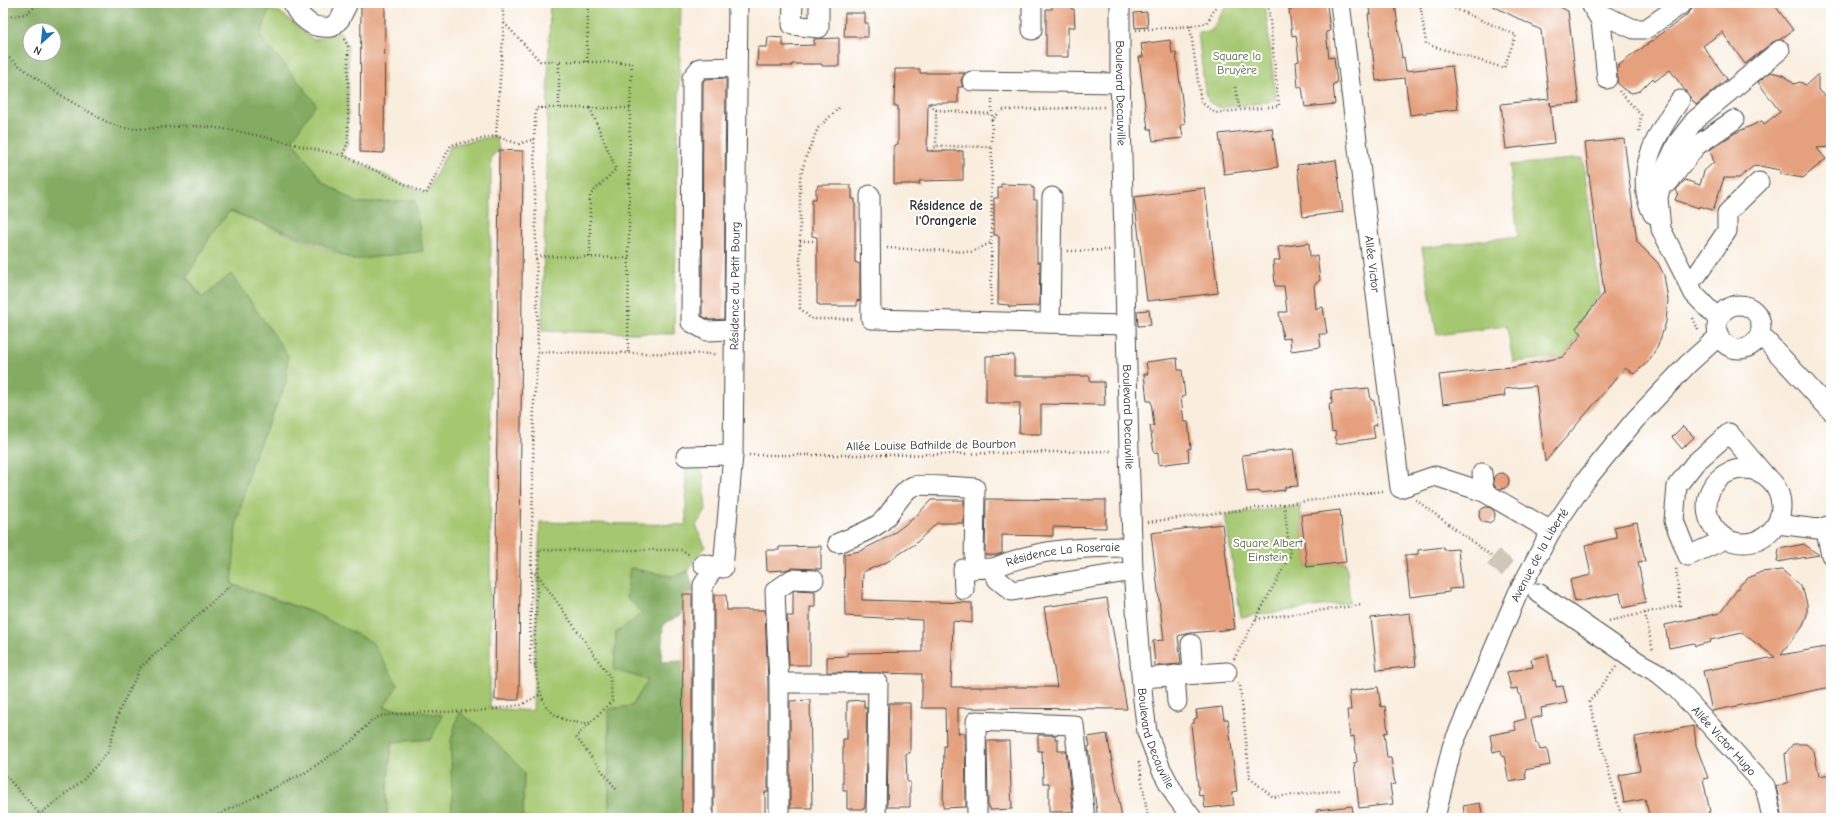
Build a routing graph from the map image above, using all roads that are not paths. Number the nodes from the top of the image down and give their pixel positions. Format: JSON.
{"nodes":[{"id":1,"x":348,"y":3,"type":"edge"},
{"id":2,"x":738,"y":3,"type":"edge"},
{"id":3,"x":793,"y":3,"type":"edge"},
{"id":4,"x":819,"y":3,"type":"edge"},
{"id":5,"x":1032,"y":3,"type":"edge"},
{"id":6,"x":1120,"y":3,"type":"edge"},
{"id":7,"x":1340,"y":3,"type":"edge"},
{"id":8,"x":1683,"y":3,"type":"edge"},
{"id":9,"x":289,"y":5,"type":"edge"},
{"id":10,"x":1594,"y":8,"type":"edge"},
{"id":11,"x":1032,"y":30,"type":"dead end"},
{"id":12,"x":1780,"y":50,"type":"dead end"},
{"id":13,"x":737,"y":67,"type":"junction"},
{"id":14,"x":1608,"y":78,"type":"dead end"},
{"id":15,"x":972,"y":81,"type":"dead end"},
{"id":16,"x":1121,"y":83,"type":"junction"},
{"id":17,"x":1680,"y":100,"type":"dead end"},
{"id":18,"x":1734,"y":120,"type":"dead end"},
{"id":19,"x":1759,"y":182,"type":"dead end"},
{"id":20,"x":870,"y":194,"type":"dead end"},
{"id":21,"x":1052,"y":197,"type":"dead end"},
{"id":22,"x":1658,"y":198,"type":"junction"},
{"id":23,"x":1661,"y":229,"type":"junction"},
{"id":24,"x":1687,"y":281,"type":"junction"},
{"id":25,"x":1050,"y":323,"type":"junction"},
{"id":26,"x":1126,"y":324,"type":"junction"},
{"id":27,"x":1718,"y":327,"type":"junction"},
{"id":28,"x":734,"y":330,"type":"junction"},
{"id":29,"x":1760,"y":334,"type":"junction"},
{"id":30,"x":1831,"y":411,"type":"edge"},
{"id":31,"x":733,"y":455,"type":"junction"},
{"id":32,"x":686,"y":456,"type":"dead end"},
{"id":33,"x":1763,"y":473,"type":"junction"},
{"id":34,"x":1777,"y":524,"type":"junction"},
{"id":35,"x":1828,"y":526,"type":"edge"},
{"id":36,"x":1551,"y":531,"type":"junction"},
{"id":37,"x":1726,"y":539,"type":"junction"},
{"id":38,"x":838,"y":542,"type":"dead end"},
{"id":39,"x":1132,"y":547,"type":"junction"},
{"id":40,"x":1831,"y":555,"type":"edge"},
{"id":41,"x":994,"y":568,"type":"junction"},
{"id":42,"x":974,"y":569,"type":"junction"},
{"id":43,"x":1133,"y":570,"type":"junction"},
{"id":44,"x":814,"y":580,"type":"dead end"},
{"id":45,"x":964,"y":590,"type":"dead end"},
{"id":46,"x":1538,"y":593,"type":"tunnel mouth"},
{"id":47,"x":1191,"y":644,"type":"dead end"},
{"id":48,"x":1227,"y":672,"type":"road end"},
{"id":49,"x":1184,"y":674,"type":"junction"},
{"id":50,"x":1142,"y":678,"type":"junction"},
{"id":51,"x":779,"y":683,"type":"junction"},
{"id":52,"x":1177,"y":702,"type":"dead end"},
{"id":53,"x":703,"y":818,"type":"edge"},
{"id":54,"x":780,"y":818,"type":"edge"},
{"id":55,"x":876,"y":818,"type":"edge"},
{"id":56,"x":977,"y":818,"type":"edge"},
{"id":57,"x":1085,"y":818,"type":"edge"},
{"id":58,"x":1192,"y":818,"type":"edge"},
{"id":59,"x":1435,"y":818,"type":"edge"},
{"id":60,"x":1772,"y":818,"type":"edge"}],
"edges":[{"from":1,"to":9,"type":"street"},
{"from":2,"to":13,"type":"street","name":"Résidence du Petit Bourg"},
{"from":3,"to":4,"type":"street"},
{"from":5,"to":11,"type":"street"},
{"from":6,"to":16,"type":"street","name":"Boulevard Decauville"},
{"from":7,"to":36,"type":"street","name":"Allée Victor"},
{"from":8,"to":10,"type":"street"},
{"from":10,"to":14,"type":"street"},
{"from":12,"to":22,"type":"street"},
{"from":13,"to":28,"type":"street","name":"Résidence du Petit Bourg"},
{"from":13,"to":28,"type":"street"},
{"from":15,"to":16,"type":"street"},
{"from":16,"to":26,"type":"street","name":"Boulevard Decauville"},
{"from":17,"to":23,"type":"street"},
{"from":18,"to":22,"type":"street"},
{"from":19,"to":24,"type":"street"},
{"from":20,"to":25,"type":"street"},
{"from":21,"to":25,"type":"street"},
{"from":22,"to":23,"type":"street"},
{"from":23,"to":24,"type":"street"},
{"from":24,"to":27,"type":"street"},
{"from":25,"to":26,"type":"street"},
{"from":26,"to":39,"type":"street","name":"Boulevard Decauville"},
{"from":27,"to":29,"type":"street"},
{"from":27,"to":29,"type":"street","name":"Avenue de la Liberté"},
{"from":27,"to":36,"type":"street","name":"Avenue de la Liberté"},
{"from":28,"to":31,"type":"street","name":"Résidence du Petit Bourg"},
{"from":29,"to":30,"type":"street"},
{"from":31,"to":32,"type":"street"},
{"from":31,"to":53,"type":"street","name":"Résidence du Petit Bourg"},
{"from":33,"to":34,"type":"street"},
{"from":33,"to":37,"type":"street"},
{"from":33,"to":37,"type":"street"},
{"from":34,"to":35,"type":"street"},
{"from":34,"to":37,"type":"street"},
{"from":35,"to":40,"type":"street"},
{"from":36,"to":59,"type":"street","name":"Avenue de la Liberté"},
{"from":38,"to":42,"type":"street"},
{"from":39,"to":41,"type":"street","name":"Résidence La Roseraie"},
{"from":39,"to":43,"type":"street","name":"Boulevard Decauville"},
{"from":41,"to":42,"type":"street"},
{"from":41,"to":43,"type":"street"},
{"from":42,"to":45,"type":"street"},
{"from":43,"to":50,"type":"street","name":"Boulevard Decauville"},
{"from":44,"to":51,"type":"street"},
{"from":46,"to":60,"type":"street","name":"Allée Victor Hugo"},
{"from":47,"to":49,"type":"street"},
{"from":48,"to":49,"type":"street"},
{"from":49,"to":50,"type":"street"},
{"from":49,"to":52,"type":"street"},
{"from":50,"to":58,"type":"street","name":"Boulevard Decauville"},
{"from":51,"to":54,"type":"street"},
{"from":51,"to":55,"type":"street"},
{"from":56,"to":57,"type":"street"}]}
